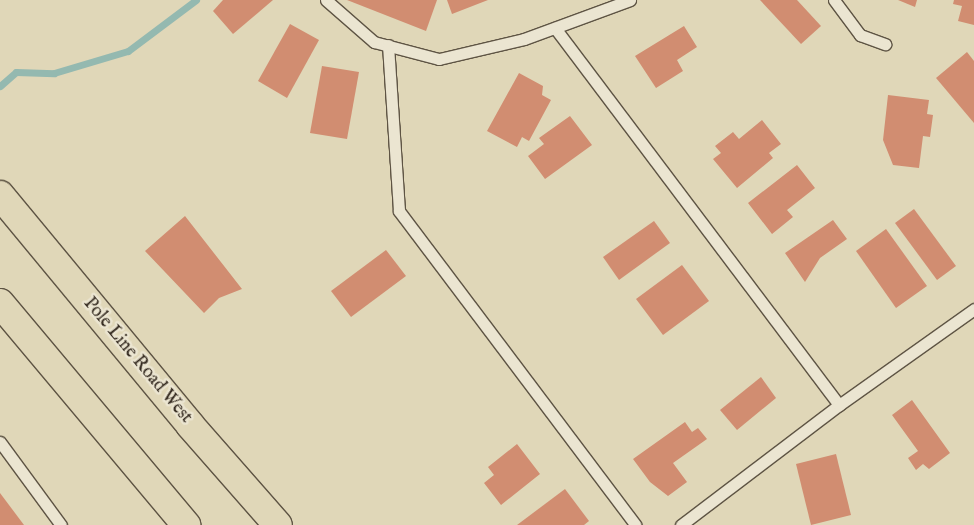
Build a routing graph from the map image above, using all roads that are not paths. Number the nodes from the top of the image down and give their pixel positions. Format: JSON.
{"nodes":[{"id":1,"x":326,"y":0,"type":"edge"},
{"id":2,"x":630,"y":0,"type":"edge"},
{"id":3,"x":834,"y":0,"type":"edge"},
{"id":4,"x":555,"y":28,"type":"junction"},
{"id":5,"x":885,"y":44,"type":"dead end"},
{"id":6,"x":388,"y":45,"type":"junction"},
{"id":7,"x":0,"y":195,"type":"edge"},
{"id":8,"x":0,"y":303,"type":"edge"},
{"id":9,"x":974,"y":309,"type":"edge"},
{"id":10,"x":839,"y":405,"type":"junction"},
{"id":11,"x":0,"y":442,"type":"edge"},
{"id":12,"x":61,"y":525,"type":"edge"},
{"id":13,"x":186,"y":525,"type":"edge"},
{"id":14,"x":278,"y":525,"type":"edge"},
{"id":15,"x":636,"y":525,"type":"edge"},
{"id":16,"x":681,"y":525,"type":"edge"}],
"edges":[{"from":1,"to":6,"type":"lane"},
{"from":2,"to":4,"type":"lane"},
{"from":3,"to":5,"type":"lane"},
{"from":4,"to":6,"type":"lane"},
{"from":4,"to":10,"type":"lane"},
{"from":6,"to":15,"type":"lane"},
{"from":7,"to":14,"type":"highway","name":"Pole Line Road West"},
{"from":8,"to":13,"type":"highway"},
{"from":9,"to":10,"type":"lane"},
{"from":10,"to":16,"type":"lane"},
{"from":11,"to":12,"type":"lane"}]}
